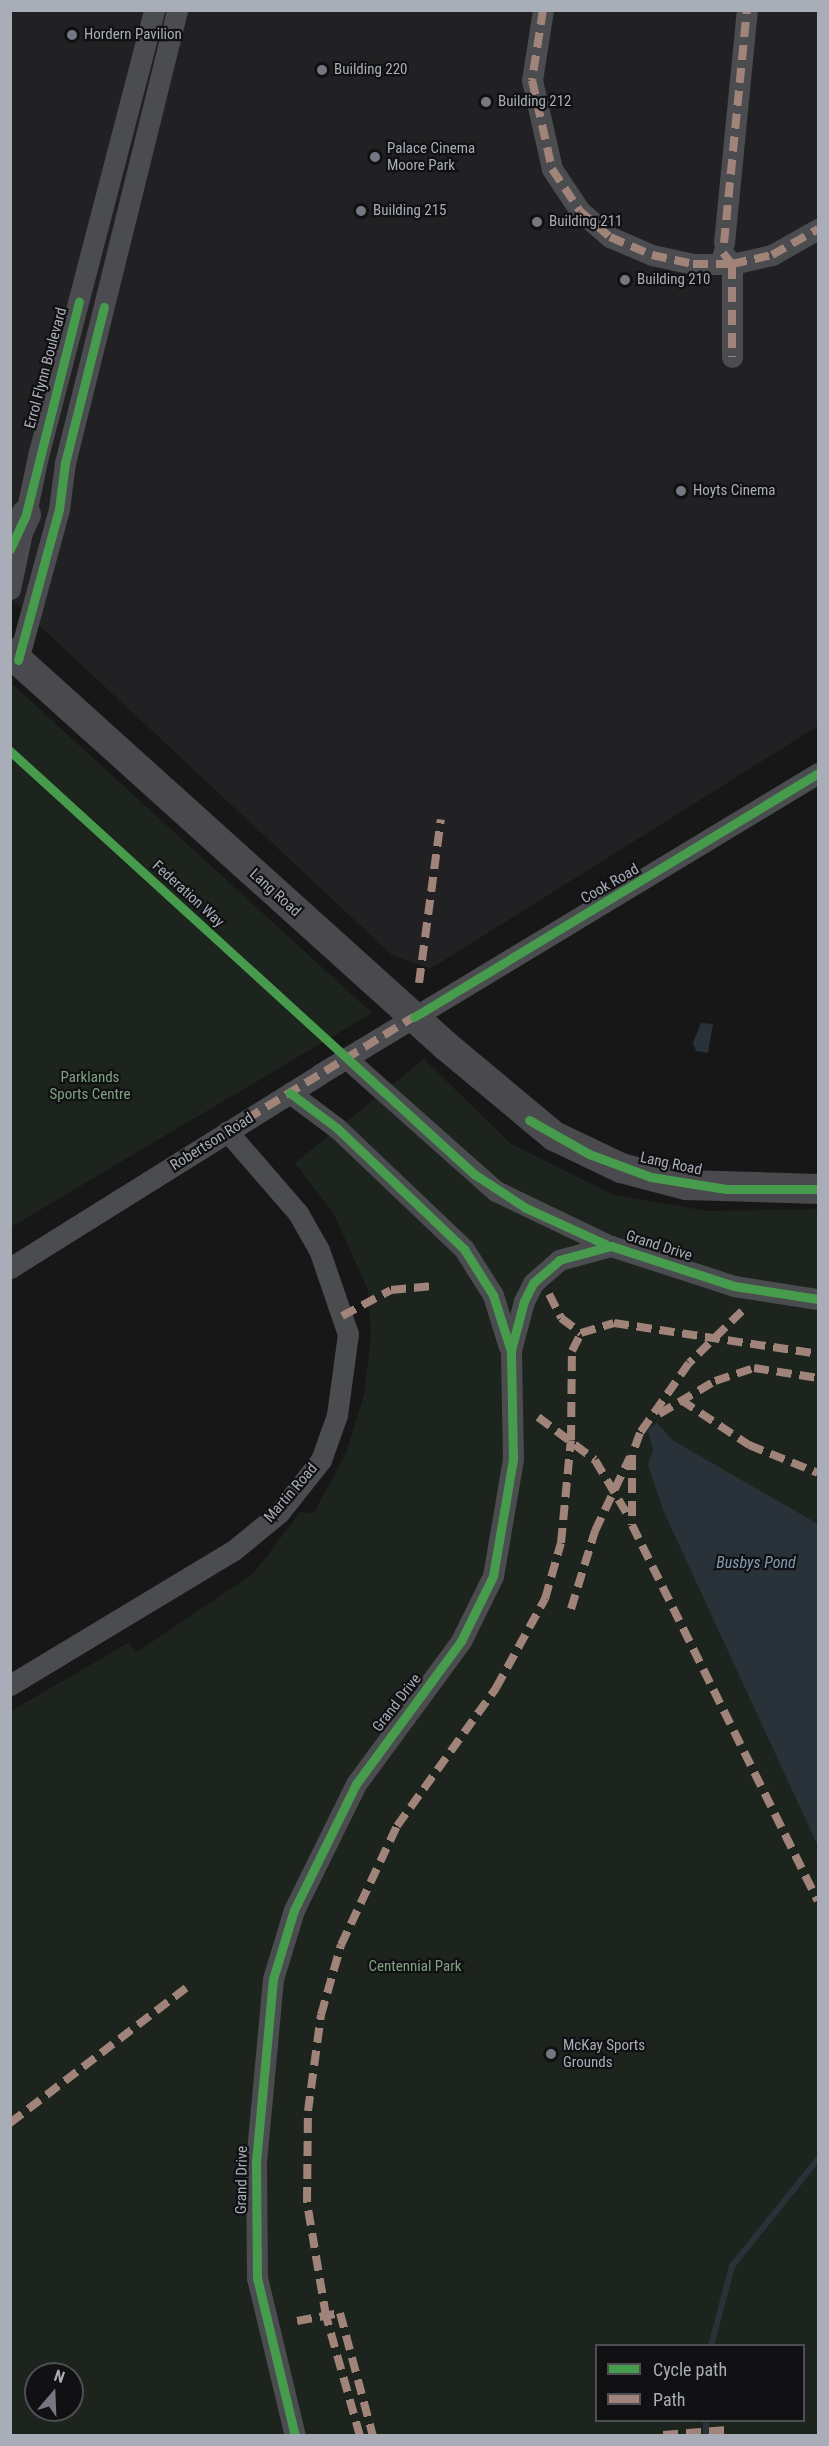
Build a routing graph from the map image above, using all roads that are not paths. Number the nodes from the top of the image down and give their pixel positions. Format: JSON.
{"nodes":[{"id":1,"x":154,"y":10,"type":"edge"},
{"id":2,"x":177,"y":10,"type":"edge"},
{"id":3,"x":543,"y":10,"type":"edge"},
{"id":4,"x":747,"y":10,"type":"edge"},
{"id":5,"x":819,"y":229,"type":"edge"},
{"id":6,"x":726,"y":253,"type":"junction"},
{"id":7,"x":732,"y":357,"type":"dead end"},
{"id":8,"x":26,"y":514,"type":"junction"},
{"id":9,"x":10,"y":549,"type":"edge"},
{"id":10,"x":10,"y":589,"type":"edge"},
{"id":11,"x":14,"y":657,"type":"edge"},
{"id":12,"x":819,"y":773,"type":"edge"},
{"id":13,"x":414,"y":1017,"type":"junction"},
{"id":14,"x":346,"y":1058,"type":"junction"},
{"id":15,"x":290,"y":1093,"type":"junction"},
{"id":16,"x":227,"y":1131,"type":"junction"},
{"id":17,"x":819,"y":1189,"type":"edge"},
{"id":18,"x":611,"y":1246,"type":"junction"},
{"id":19,"x":10,"y":1268,"type":"edge"},
{"id":20,"x":819,"y":1299,"type":"edge"},
{"id":21,"x":511,"y":1350,"type":"junction"},
{"id":22,"x":10,"y":1685,"type":"edge"},
{"id":23,"x":295,"y":2436,"type":"edge"}],
"edges":[{"from":1,"to":8,"type":"street","name":"Errol Flynn Boulevard"},
{"from":2,"to":11,"type":"street"},
{"from":3,"to":6,"type":"street"},
{"from":4,"to":6,"type":"street"},
{"from":5,"to":6,"type":"street"},
{"from":6,"to":7,"type":"street"},
{"from":8,"to":9,"type":"street"},
{"from":8,"to":10,"type":"street","name":"Errol Flynn Boulevard"},
{"from":11,"to":13,"type":"street","name":"Lang Road"},
{"from":12,"to":13,"type":"street","name":"Cook Road"},
{"from":13,"to":14,"type":"street","name":"Robertson Road"},
{"from":13,"to":17,"type":"street","name":"Lang Road"},
{"from":14,"to":15,"type":"street","name":"Robertson Road"},
{"from":14,"to":18,"type":"street"},
{"from":15,"to":16,"type":"street","name":"Robertson Road"},
{"from":15,"to":21,"type":"street"},
{"from":16,"to":19,"type":"street","name":"Robertson Road"},
{"from":16,"to":22,"type":"street","name":"Martin Road"},
{"from":18,"to":20,"type":"street","name":"Grand Drive"},
{"from":18,"to":21,"type":"street","name":"Grand Drive"},
{"from":21,"to":23,"type":"street","name":"Grand Drive"}]}
